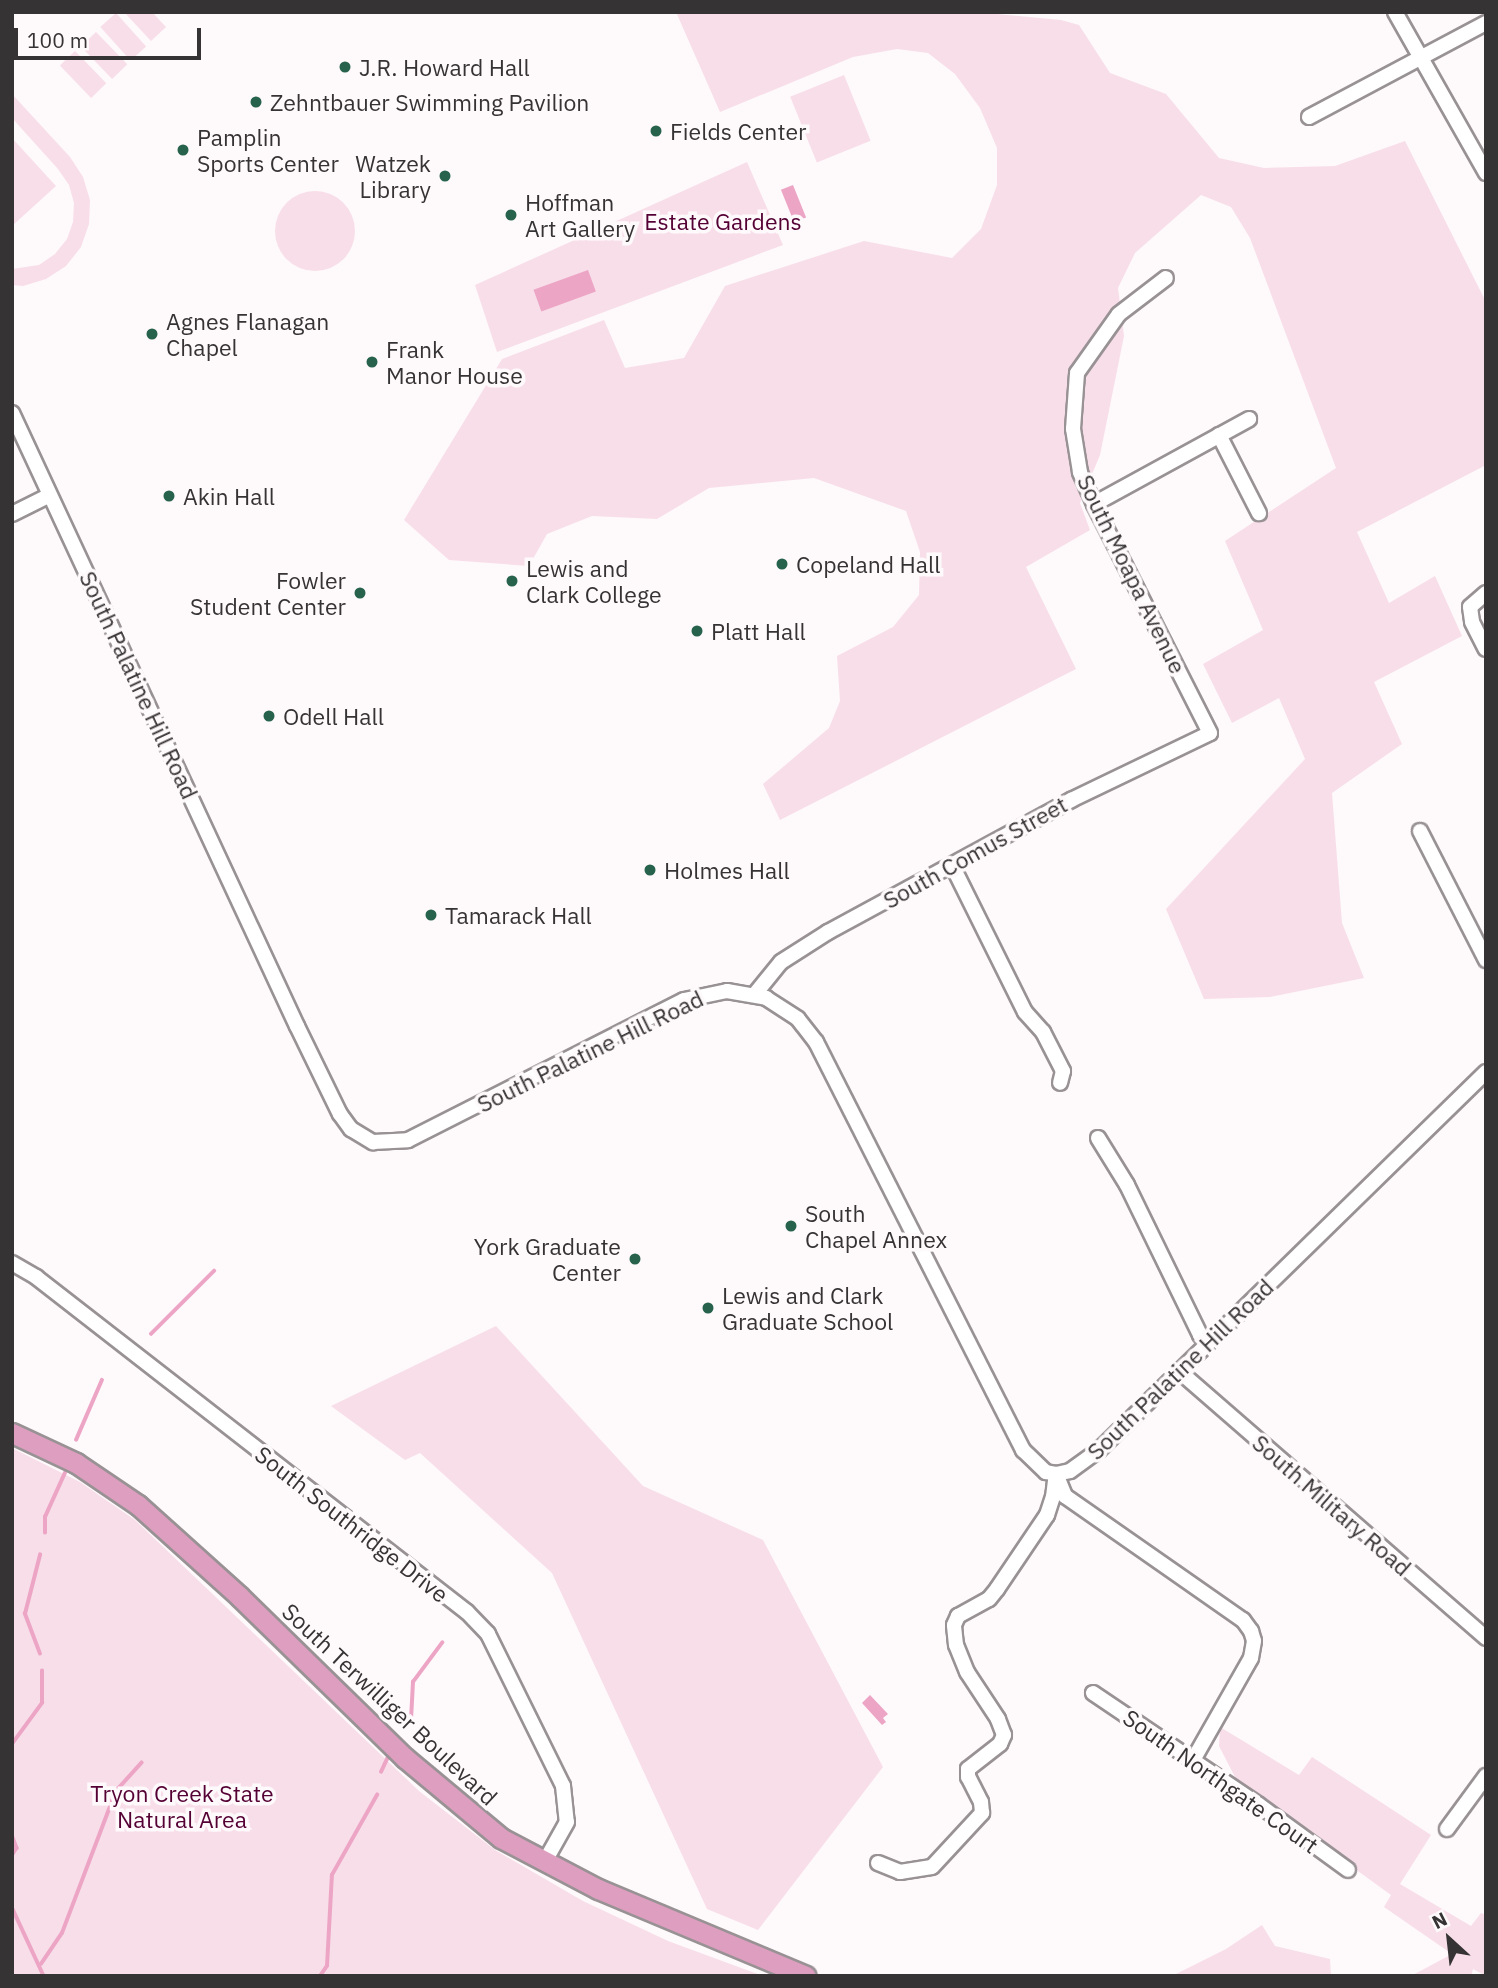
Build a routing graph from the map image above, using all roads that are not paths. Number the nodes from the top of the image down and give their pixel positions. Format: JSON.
{"nodes":[{"id":1,"x":1395,"y":12,"type":"edge"},
{"id":2,"x":1486,"y":23,"type":"edge"},
{"id":3,"x":1420,"y":57,"type":"junction"},
{"id":4,"x":1309,"y":117,"type":"dead end"},
{"id":5,"x":1486,"y":173,"type":"edge"},
{"id":6,"x":1166,"y":278,"type":"dead end"},
{"id":7,"x":12,"y":413,"type":"edge"},
{"id":8,"x":1249,"y":419,"type":"dead end"},
{"id":9,"x":1219,"y":435,"type":"junction"},
{"id":10,"x":50,"y":495,"type":"junction"},
{"id":11,"x":1094,"y":503,"type":"junction"},
{"id":12,"x":1259,"y":513,"type":"dead end"},
{"id":13,"x":12,"y":514,"type":"edge"},
{"id":14,"x":1486,"y":593,"type":"edge"},
{"id":15,"x":1486,"y":649,"type":"edge"},
{"id":16,"x":1210,"y":733,"type":"joint"},
{"id":17,"x":1420,"y":831,"type":"dead end"},
{"id":18,"x":952,"y":865,"type":"junction"},
{"id":19,"x":1481,"y":942,"type":"edge"},
{"id":20,"x":1486,"y":960,"type":"edge"},
{"id":21,"x":755,"y":994,"type":"junction"},
{"id":22,"x":1486,"y":1072,"type":"edge"},
{"id":23,"x":1060,"y":1083,"type":"dead end"},
{"id":24,"x":1098,"y":1138,"type":"dead end"},
{"id":25,"x":12,"y":1263,"type":"edge"},
{"id":26,"x":1207,"y":1343,"type":"junction"},
{"id":27,"x":1179,"y":1371,"type":"junction"},
{"id":28,"x":12,"y":1433,"type":"edge"},
{"id":29,"x":1056,"y":1475,"type":"junction"},
{"id":30,"x":1486,"y":1638,"type":"edge"},
{"id":31,"x":1093,"y":1693,"type":"dead end"},
{"id":32,"x":1193,"y":1760,"type":"junction"},
{"id":33,"x":1486,"y":1776,"type":"edge"},
{"id":34,"x":1447,"y":1829,"type":"dead end"},
{"id":35,"x":544,"y":1863,"type":"junction"},
{"id":36,"x":878,"y":1863,"type":"dead end"},
{"id":37,"x":1348,"y":1870,"type":"dead end"},
{"id":38,"x":806,"y":1976,"type":"edge"}],
"edges":[{"from":1,"to":3,"type":"street"},
{"from":2,"to":3,"type":"street"},
{"from":3,"to":4,"type":"street"},
{"from":3,"to":5,"type":"street"},
{"from":6,"to":11,"type":"street","name":"South Moapa Avenue"},
{"from":7,"to":10,"type":"street","name":"South Palatine Hill Road"},
{"from":8,"to":9,"type":"street"},
{"from":9,"to":11,"type":"street"},
{"from":9,"to":12,"type":"street"},
{"from":10,"to":13,"type":"street"},
{"from":10,"to":21,"type":"street","name":"South Palatine Hill Road"},
{"from":11,"to":16,"type":"street","name":"South Moapa Avenue"},
{"from":14,"to":15,"type":"street"},
{"from":16,"to":18,"type":"street","name":"South Comus Street"},
{"from":17,"to":19,"type":"street"},
{"from":18,"to":21,"type":"street","name":"South Comus Street"},
{"from":18,"to":23,"type":"street"},
{"from":19,"to":20,"type":"street"},
{"from":21,"to":29,"type":"street","name":"South Palatine Hill Road"},
{"from":22,"to":26,"type":"street","name":"South Palatine Hill Road"},
{"from":24,"to":26,"type":"street"},
{"from":25,"to":35,"type":"street","name":"South Southridge Drive"},
{"from":26,"to":27,"type":"street","name":"South Palatine Hill Road"},
{"from":27,"to":29,"type":"street","name":"South Palatine Hill Road"},
{"from":27,"to":30,"type":"street","name":"South Military Road"},
{"from":28,"to":35,"type":"main road","name":"South Terwilliger Boulevard"},
{"from":29,"to":32,"type":"street"},
{"from":29,"to":36,"type":"street"},
{"from":31,"to":32,"type":"street","name":"South Northgate Court"},
{"from":32,"to":37,"type":"street","name":"South Northgate Court"},
{"from":33,"to":34,"type":"street"},
{"from":35,"to":38,"type":"main road","name":"South Terwilliger Boulevard"}]}
